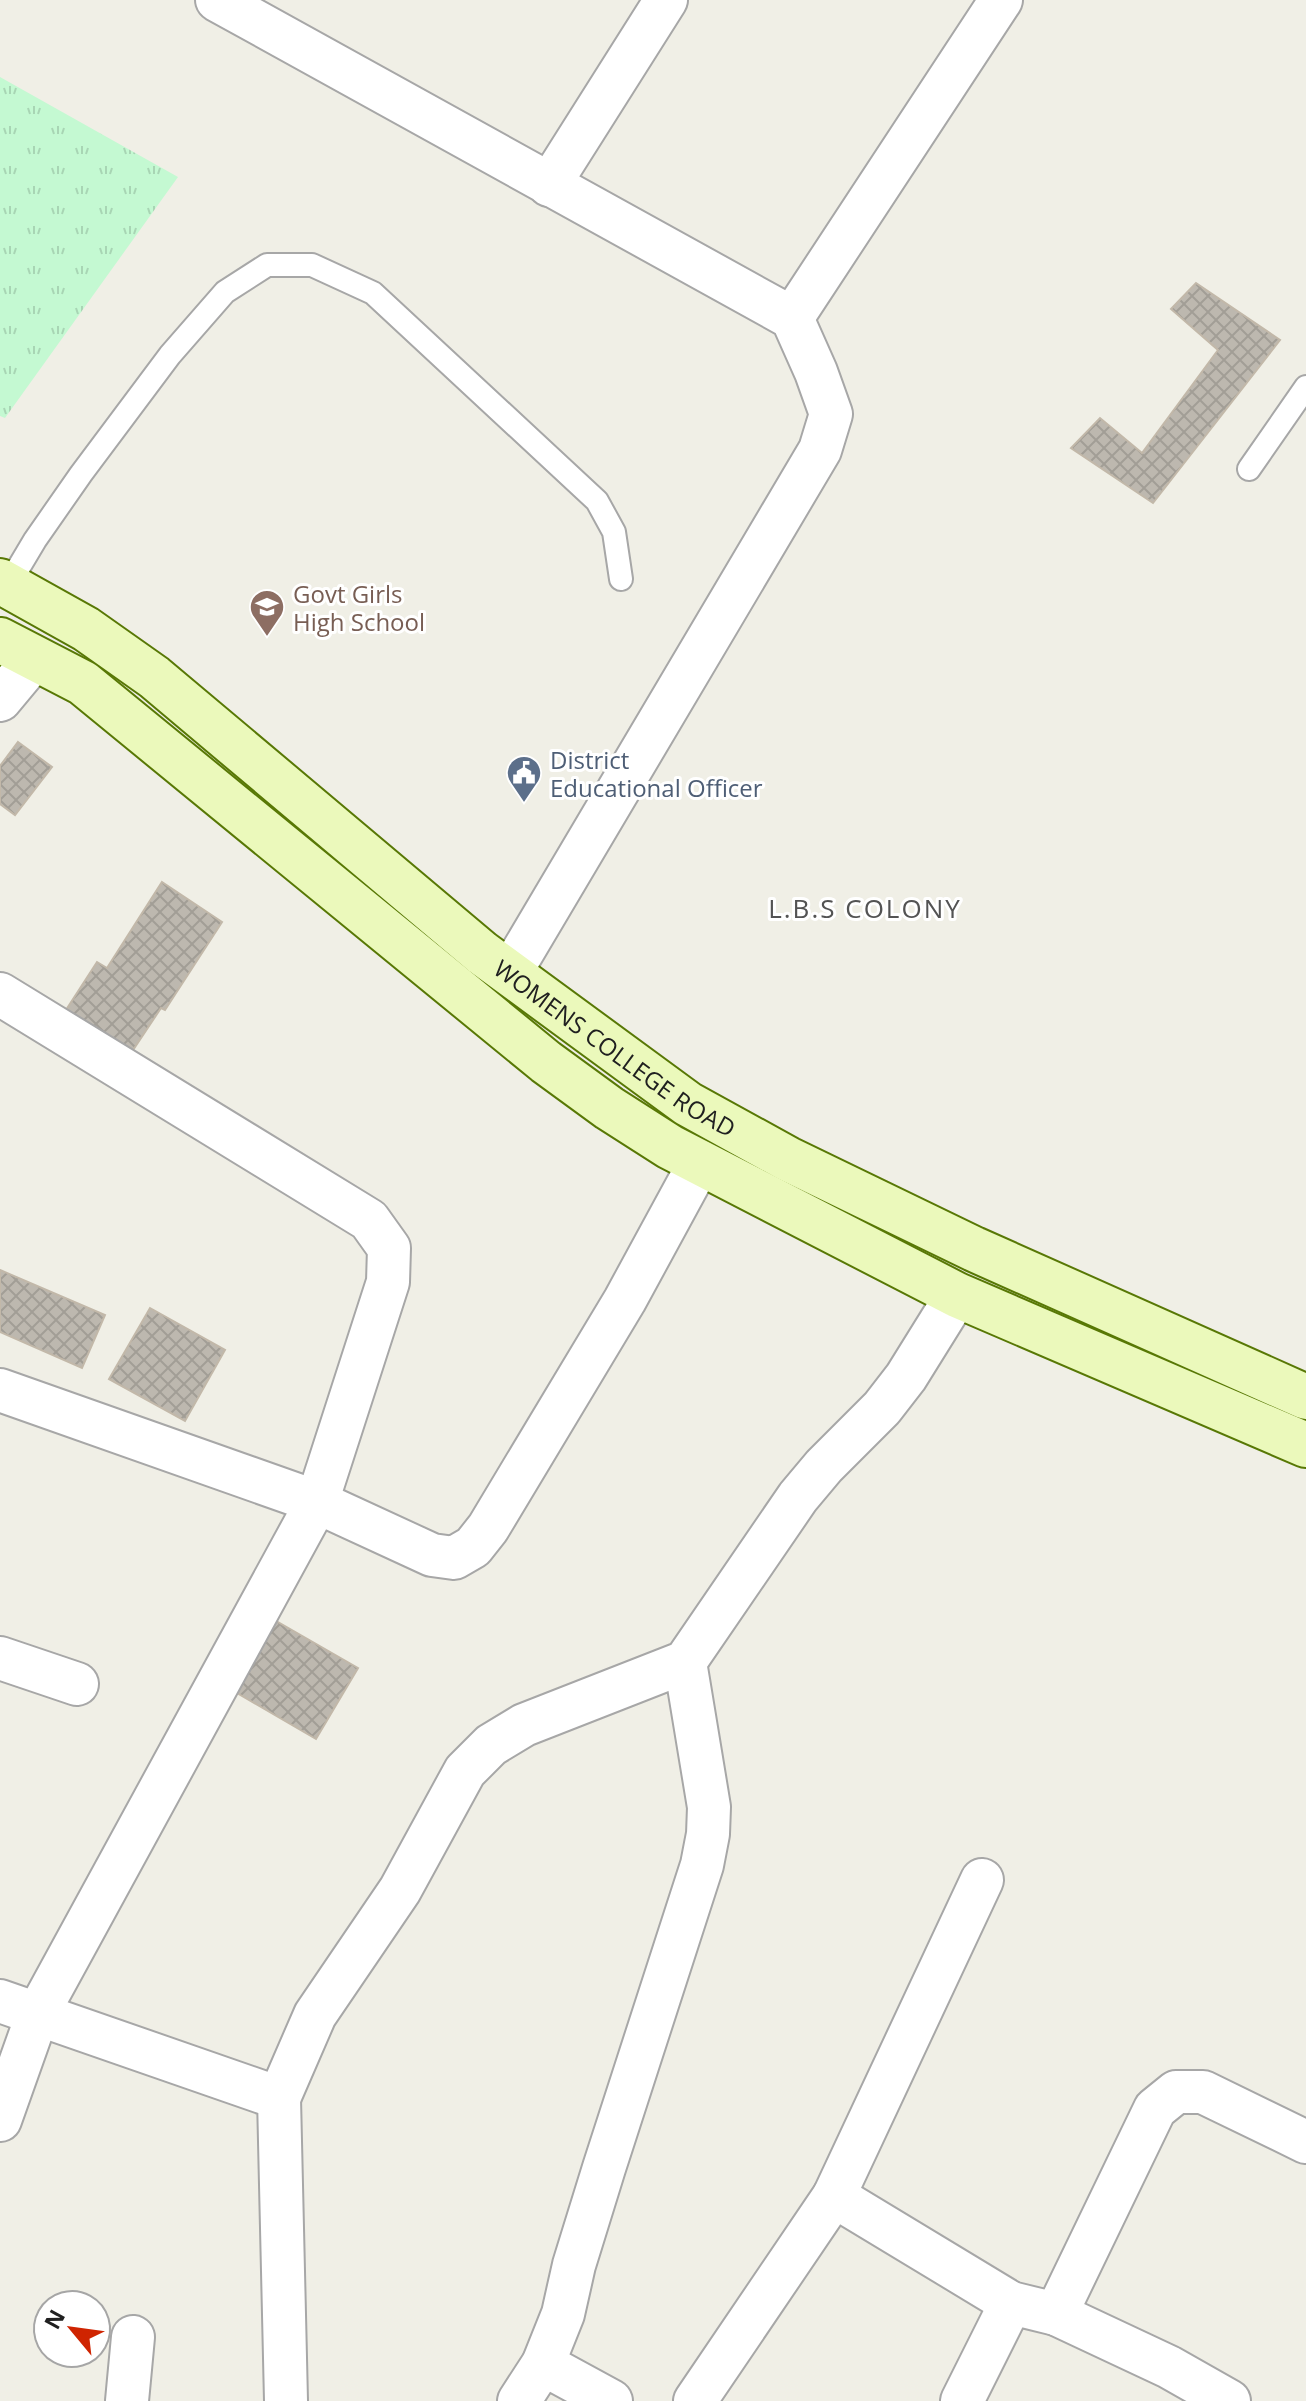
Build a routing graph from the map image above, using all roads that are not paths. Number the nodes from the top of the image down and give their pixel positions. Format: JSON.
{"nodes":[{"id":1,"x":666,"y":0,"type":"edge"},
{"id":2,"x":1001,"y":0,"type":"edge"},
{"id":3,"x":240,"y":5,"type":"edge"},
{"id":4,"x":549,"y":185,"type":"junction"},
{"id":5,"x":792,"y":318,"type":"junction"},
{"id":6,"x":1306,"y":387,"type":"edge"},
{"id":7,"x":1249,"y":469,"type":"dead end"},
{"id":8,"x":621,"y":579,"type":"dead end"},
{"id":9,"x":3,"y":589,"type":"edge"},
{"id":10,"x":18,"y":649,"type":"edge"},
{"id":11,"x":0,"y":700,"type":"edge"},
{"id":12,"x":510,"y":973,"type":"junction"},
{"id":13,"x":0,"y":994,"type":"edge"},
{"id":14,"x":700,"y":1162,"type":"junction"},
{"id":15,"x":957,"y":1295,"type":"junction"},
{"id":16,"x":0,"y":1390,"type":"edge"},
{"id":17,"x":1306,"y":1397,"type":"edge"},
{"id":18,"x":1306,"y":1445,"type":"edge"},
{"id":19,"x":317,"y":1502,"type":"junction"},
{"id":20,"x":0,"y":1658,"type":"edge"},
{"id":21,"x":685,"y":1662,"type":"junction"},
{"id":22,"x":77,"y":1684,"type":"dead end"},
{"id":23,"x":982,"y":1880,"type":"dead end"},
{"id":24,"x":19,"y":2007,"type":"edge"},
{"id":25,"x":279,"y":2098,"type":"junction"},
{"id":26,"x":0,"y":2120,"type":"edge"},
{"id":27,"x":1306,"y":2142,"type":"edge"},
{"id":28,"x":834,"y":2196,"type":"junction"},
{"id":29,"x":1011,"y":2303,"type":"junction"},
{"id":30,"x":1056,"y":2314,"type":"junction"},
{"id":31,"x":133,"y":2337,"type":"dead end"},
{"id":32,"x":543,"y":2364,"type":"junction"},
{"id":33,"x":127,"y":2401,"type":"edge"},
{"id":34,"x":286,"y":2401,"type":"edge"},
{"id":35,"x":519,"y":2401,"type":"edge"},
{"id":36,"x":611,"y":2401,"type":"edge"},
{"id":37,"x":695,"y":2401,"type":"edge"},
{"id":38,"x":962,"y":2401,"type":"edge"},
{"id":39,"x":1229,"y":2401,"type":"edge"}],
"edges":[{"from":1,"to":4,"type":"street"},
{"from":2,"to":5,"type":"street"},
{"from":3,"to":4,"type":"street"},
{"from":4,"to":5,"type":"street"},
{"from":5,"to":12,"type":"street"},
{"from":6,"to":7,"type":"lane"},
{"from":8,"to":9,"type":"lane"},
{"from":9,"to":12,"type":"main road","name":"WOMENS COLLEGE ROAD"},
{"from":10,"to":11,"type":"street"},
{"from":10,"to":14,"type":"main road","name":"WOMENS COLLEGE ROAD"},
{"from":12,"to":17,"type":"main road","name":"WOMENS COLLEGE ROAD"},
{"from":13,"to":19,"type":"street"},
{"from":14,"to":15,"type":"main road","name":"WOMENS COLLEGE ROAD"},
{"from":14,"to":19,"type":"street"},
{"from":15,"to":18,"type":"main road","name":"WOMENS COLLEGE ROAD"},
{"from":15,"to":21,"type":"street"},
{"from":16,"to":19,"type":"street"},
{"from":19,"to":24,"type":"street"},
{"from":20,"to":22,"type":"street"},
{"from":21,"to":25,"type":"street"},
{"from":21,"to":32,"type":"street"},
{"from":23,"to":28,"type":"street"},
{"from":24,"to":25,"type":"street"},
{"from":24,"to":26,"type":"street"},
{"from":25,"to":34,"type":"street"},
{"from":27,"to":30,"type":"street"},
{"from":28,"to":29,"type":"street"},
{"from":28,"to":37,"type":"street"},
{"from":29,"to":30,"type":"street"},
{"from":29,"to":38,"type":"street"},
{"from":30,"to":39,"type":"street"},
{"from":31,"to":33,"type":"street"},
{"from":32,"to":35,"type":"street"},
{"from":32,"to":36,"type":"street"}]}
